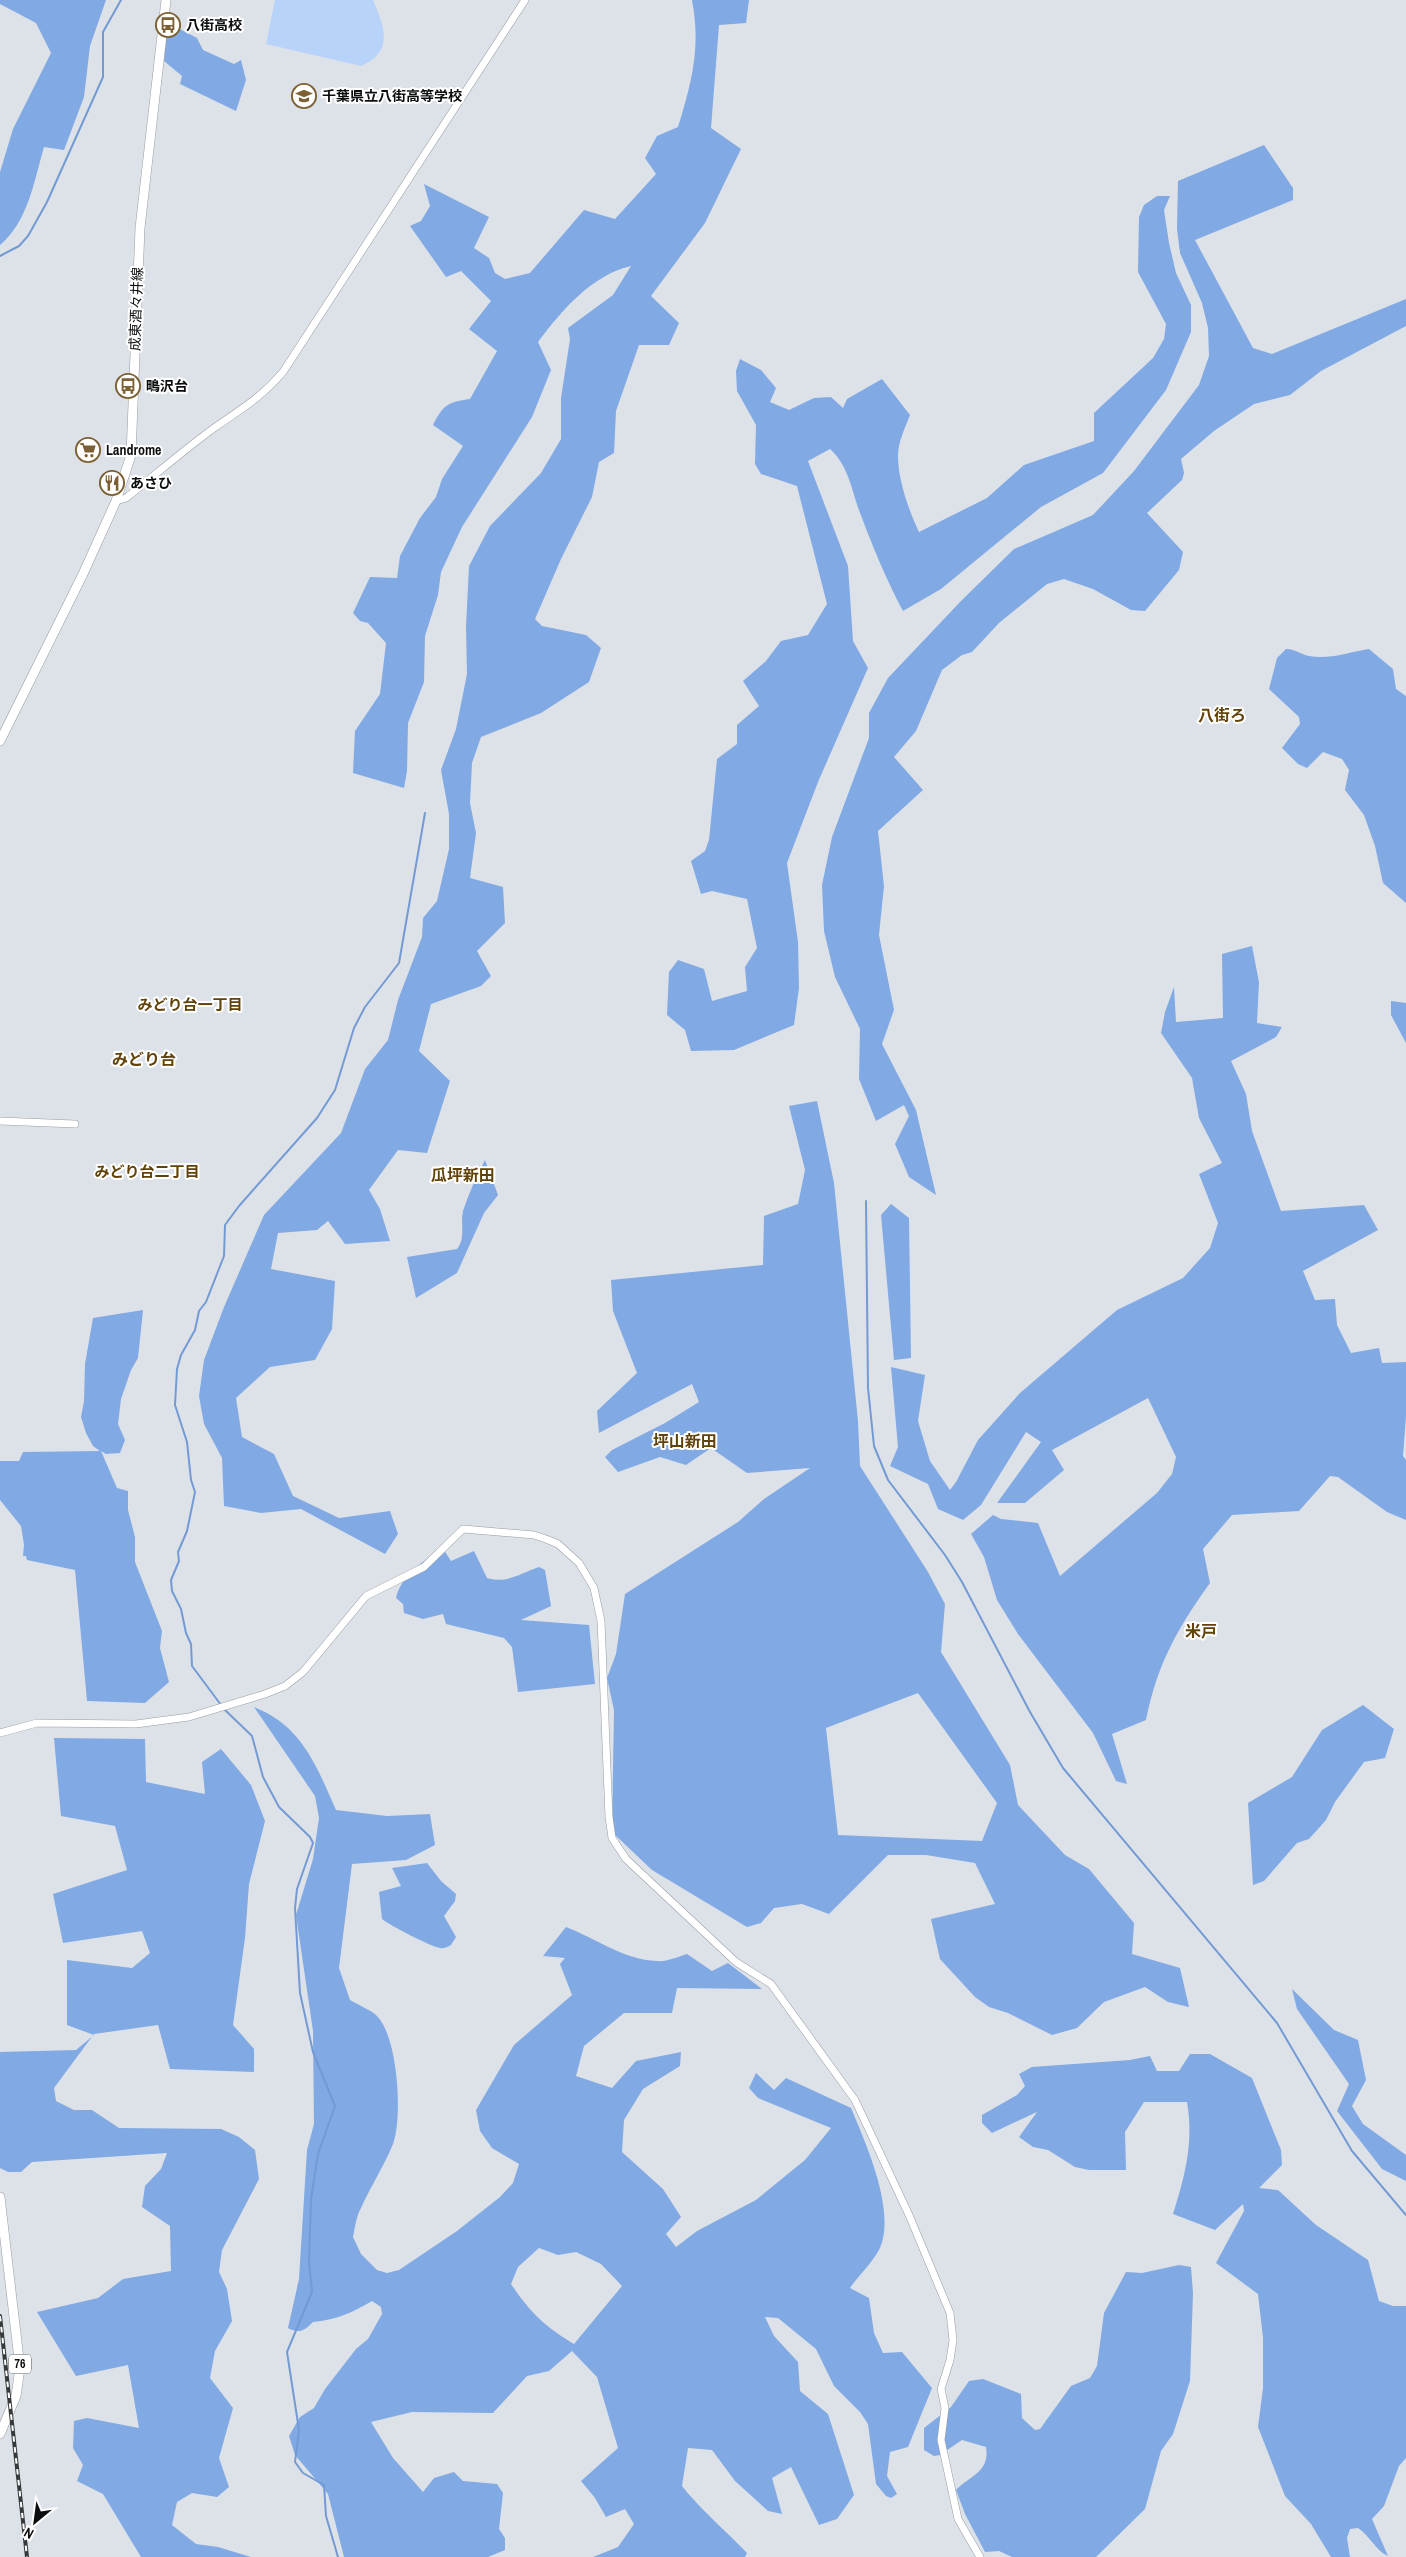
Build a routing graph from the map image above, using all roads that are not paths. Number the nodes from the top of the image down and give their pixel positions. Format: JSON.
{"nodes":[{"id":1,"x":166,"y":0,"type":"edge"},
{"id":2,"x":525,"y":0,"type":"edge"},
{"id":3,"x":116,"y":501,"type":"junction"},
{"id":4,"x":0,"y":741,"type":"edge"},
{"id":5,"x":0,"y":1121,"type":"edge"},
{"id":6,"x":75,"y":1124,"type":"dead end"},
{"id":7,"x":0,"y":1734,"type":"edge"},
{"id":8,"x":0,"y":2197,"type":"edge"},
{"id":9,"x":0,"y":2434,"type":"edge"},
{"id":10,"x":980,"y":2557,"type":"edge"}],
"edges":[{"from":1,"to":3,"type":"main road","name":"成東酒々井線"},
{"from":2,"to":3,"type":"street"},
{"from":3,"to":4,"type":"main road","name":"成東酒々井線"},
{"from":5,"to":6,"type":"street"},
{"from":7,"to":10,"type":"street"},
{"from":8,"to":9,"type":"main road","number":"76"}]}
